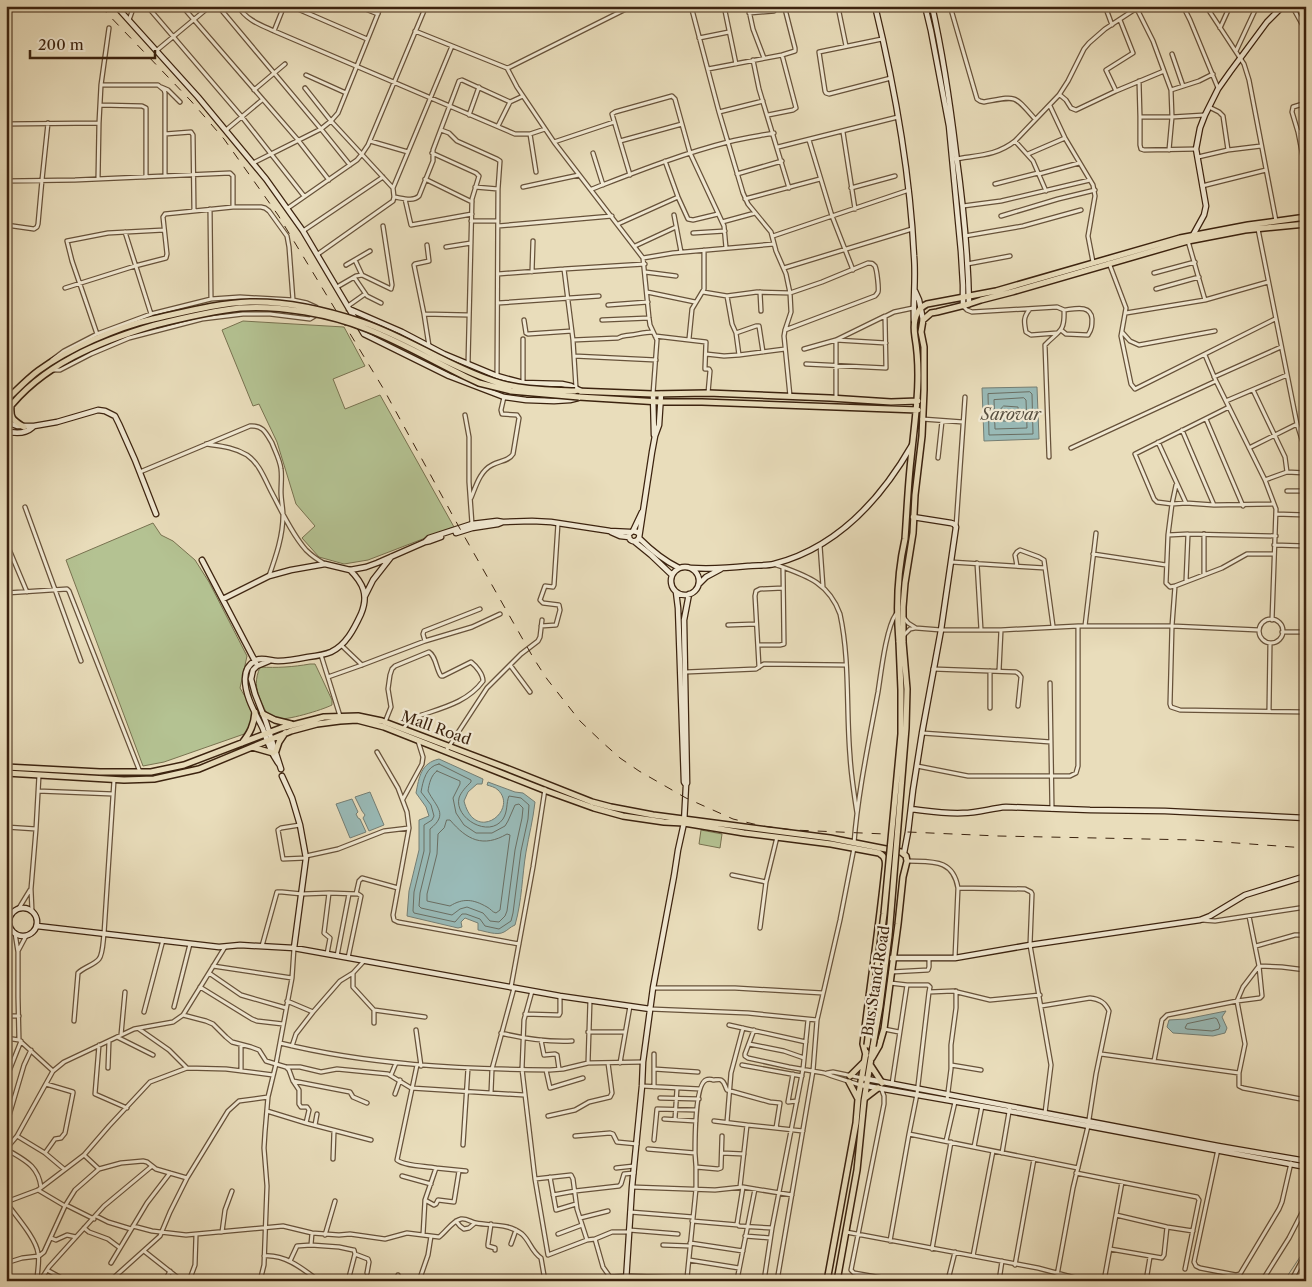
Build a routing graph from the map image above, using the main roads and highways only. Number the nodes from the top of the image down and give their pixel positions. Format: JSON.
{"nodes":[{"id":1,"x":1306,"y":218,"type":"edge"},
{"id":2,"x":1277,"y":224,"type":"junction"},
{"id":3,"x":1306,"y":224,"type":"edge"},
{"id":4,"x":1257,"y":226,"type":"junction"},
{"id":5,"x":153,"y":319,"type":"junction"},
{"id":6,"x":6,"y":400,"type":"edge"},
{"id":7,"x":924,"y":400,"type":"junction"},
{"id":8,"x":916,"y":401,"type":"junction"},
{"id":9,"x":12,"y":405,"type":"junction"},
{"id":10,"x":916,"y":410,"type":"junction"},
{"id":11,"x":923,"y":410,"type":"junction"},
{"id":12,"x":6,"y":412,"type":"edge"},
{"id":13,"x":24,"y":427,"type":"road end"},
{"id":14,"x":901,"y":642,"type":"junction"},
{"id":15,"x":255,"y":712,"type":"road end"},
{"id":16,"x":263,"y":714,"type":"road end"},
{"id":17,"x":295,"y":724,"type":"junction"},
{"id":18,"x":285,"y":733,"type":"junction"},
{"id":19,"x":268,"y":736,"type":"junction"},
{"id":20,"x":242,"y":743,"type":"junction"},
{"id":21,"x":250,"y":747,"type":"junction"},
{"id":22,"x":447,"y":749,"type":"junction"},
{"id":23,"x":6,"y":766,"type":"edge"},
{"id":24,"x":6,"y":773,"type":"edge"},
{"id":25,"x":684,"y":821,"type":"junction"},
{"id":26,"x":844,"y":846,"type":"joint"},
{"id":27,"x":854,"y":846,"type":"junction"},
{"id":28,"x":870,"y":1046,"type":"junction"},
{"id":29,"x":866,"y":1055,"type":"junction"},
{"id":30,"x":872,"y":1058,"type":"junction"},
{"id":31,"x":865,"y":1061,"type":"junction"},
{"id":32,"x":870,"y":1066,"type":"junction"},
{"id":33,"x":865,"y":1079,"type":"junction"},
{"id":34,"x":864,"y":1085,"type":"junction"},
{"id":35,"x":865,"y":1098,"type":"junction"},
{"id":36,"x":858,"y":1099,"type":"junction"},
{"id":37,"x":827,"y":1281,"type":"edge"},
{"id":38,"x":837,"y":1281,"type":"edge"}],
"edges":[{"from":1,"to":2,"type":"main road"},
{"from":2,"to":3,"type":"main road"},
{"from":2,"to":4,"type":"main road"},
{"from":4,"to":7,"type":"main road"},
{"from":4,"to":8,"type":"main road"},
{"from":5,"to":6,"type":"main road"},
{"from":5,"to":8,"type":"main road","bridge":true},
{"from":5,"to":9,"type":"main road"},
{"from":5,"to":10,"type":"main road","bridge":true},
{"from":7,"to":8,"type":"main road"},
{"from":7,"to":11,"type":"main road"},
{"from":8,"to":10,"type":"main road"},
{"from":9,"to":12,"type":"main road"},
{"from":9,"to":13,"type":"main road"},
{"from":10,"to":11,"type":"main road"},
{"from":10,"to":14,"type":"main road"},
{"from":11,"to":14,"type":"main road"},
{"from":14,"to":28,"type":"main road","bridge":true},
{"from":15,"to":20,"type":"main road"},
{"from":16,"to":17,"type":"main road"},
{"from":17,"to":19,"type":"main road","name":"Mall Road"},
{"from":17,"to":22,"type":"main road","name":"Mall Road"},
{"from":18,"to":19,"type":"main road","name":"Mall Road"},
{"from":18,"to":21,"type":"main road"},
{"from":18,"to":22,"type":"main road","name":"Mall Road"},
{"from":19,"to":20,"type":"main road","name":"Mall Road"},
{"from":19,"to":21,"type":"main road","name":"Mall Road"},
{"from":20,"to":23,"type":"main road","name":"Mall Road"},
{"from":21,"to":24,"type":"main road","name":"Mall Road"},
{"from":22,"to":25,"type":"main road","name":"Mall Road"},
{"from":22,"to":25,"type":"main road","name":"Mall Road"},
{"from":25,"to":26,"type":"main road","name":"Mall Road"},
{"from":25,"to":27,"type":"main road","name":"Mall Road"},
{"from":26,"to":27,"type":"main road","name":"Bus Stand Road"},
{"from":27,"to":29,"type":"main road","name":"Bus Stand Road"},
{"from":27,"to":30,"type":"main road","name":"Bus Stand Road"},
{"from":28,"to":29,"type":"main road"},
{"from":28,"to":30,"type":"main road"},
{"from":29,"to":31,"type":"main road","name":"Bus Stand Road"},
{"from":30,"to":32,"type":"main road","name":"Bus Stand Road"},
{"from":31,"to":33,"type":"main road","name":"Bus Stand Road"},
{"from":31,"to":36,"type":"main road"},
{"from":32,"to":33,"type":"main road","name":"Bus Stand Road"},
{"from":32,"to":35,"type":"main road"},
{"from":33,"to":34,"type":"main road","name":"Bus Stand Road"},
{"from":34,"to":35,"type":"main road","name":"Bus Stand Road"},
{"from":34,"to":36,"type":"main road","name":"Bus Stand Road"},
{"from":35,"to":38,"type":"main road","name":"Bus Stand Road"},
{"from":36,"to":37,"type":"main road","name":"Bus Stand Road"}]}
